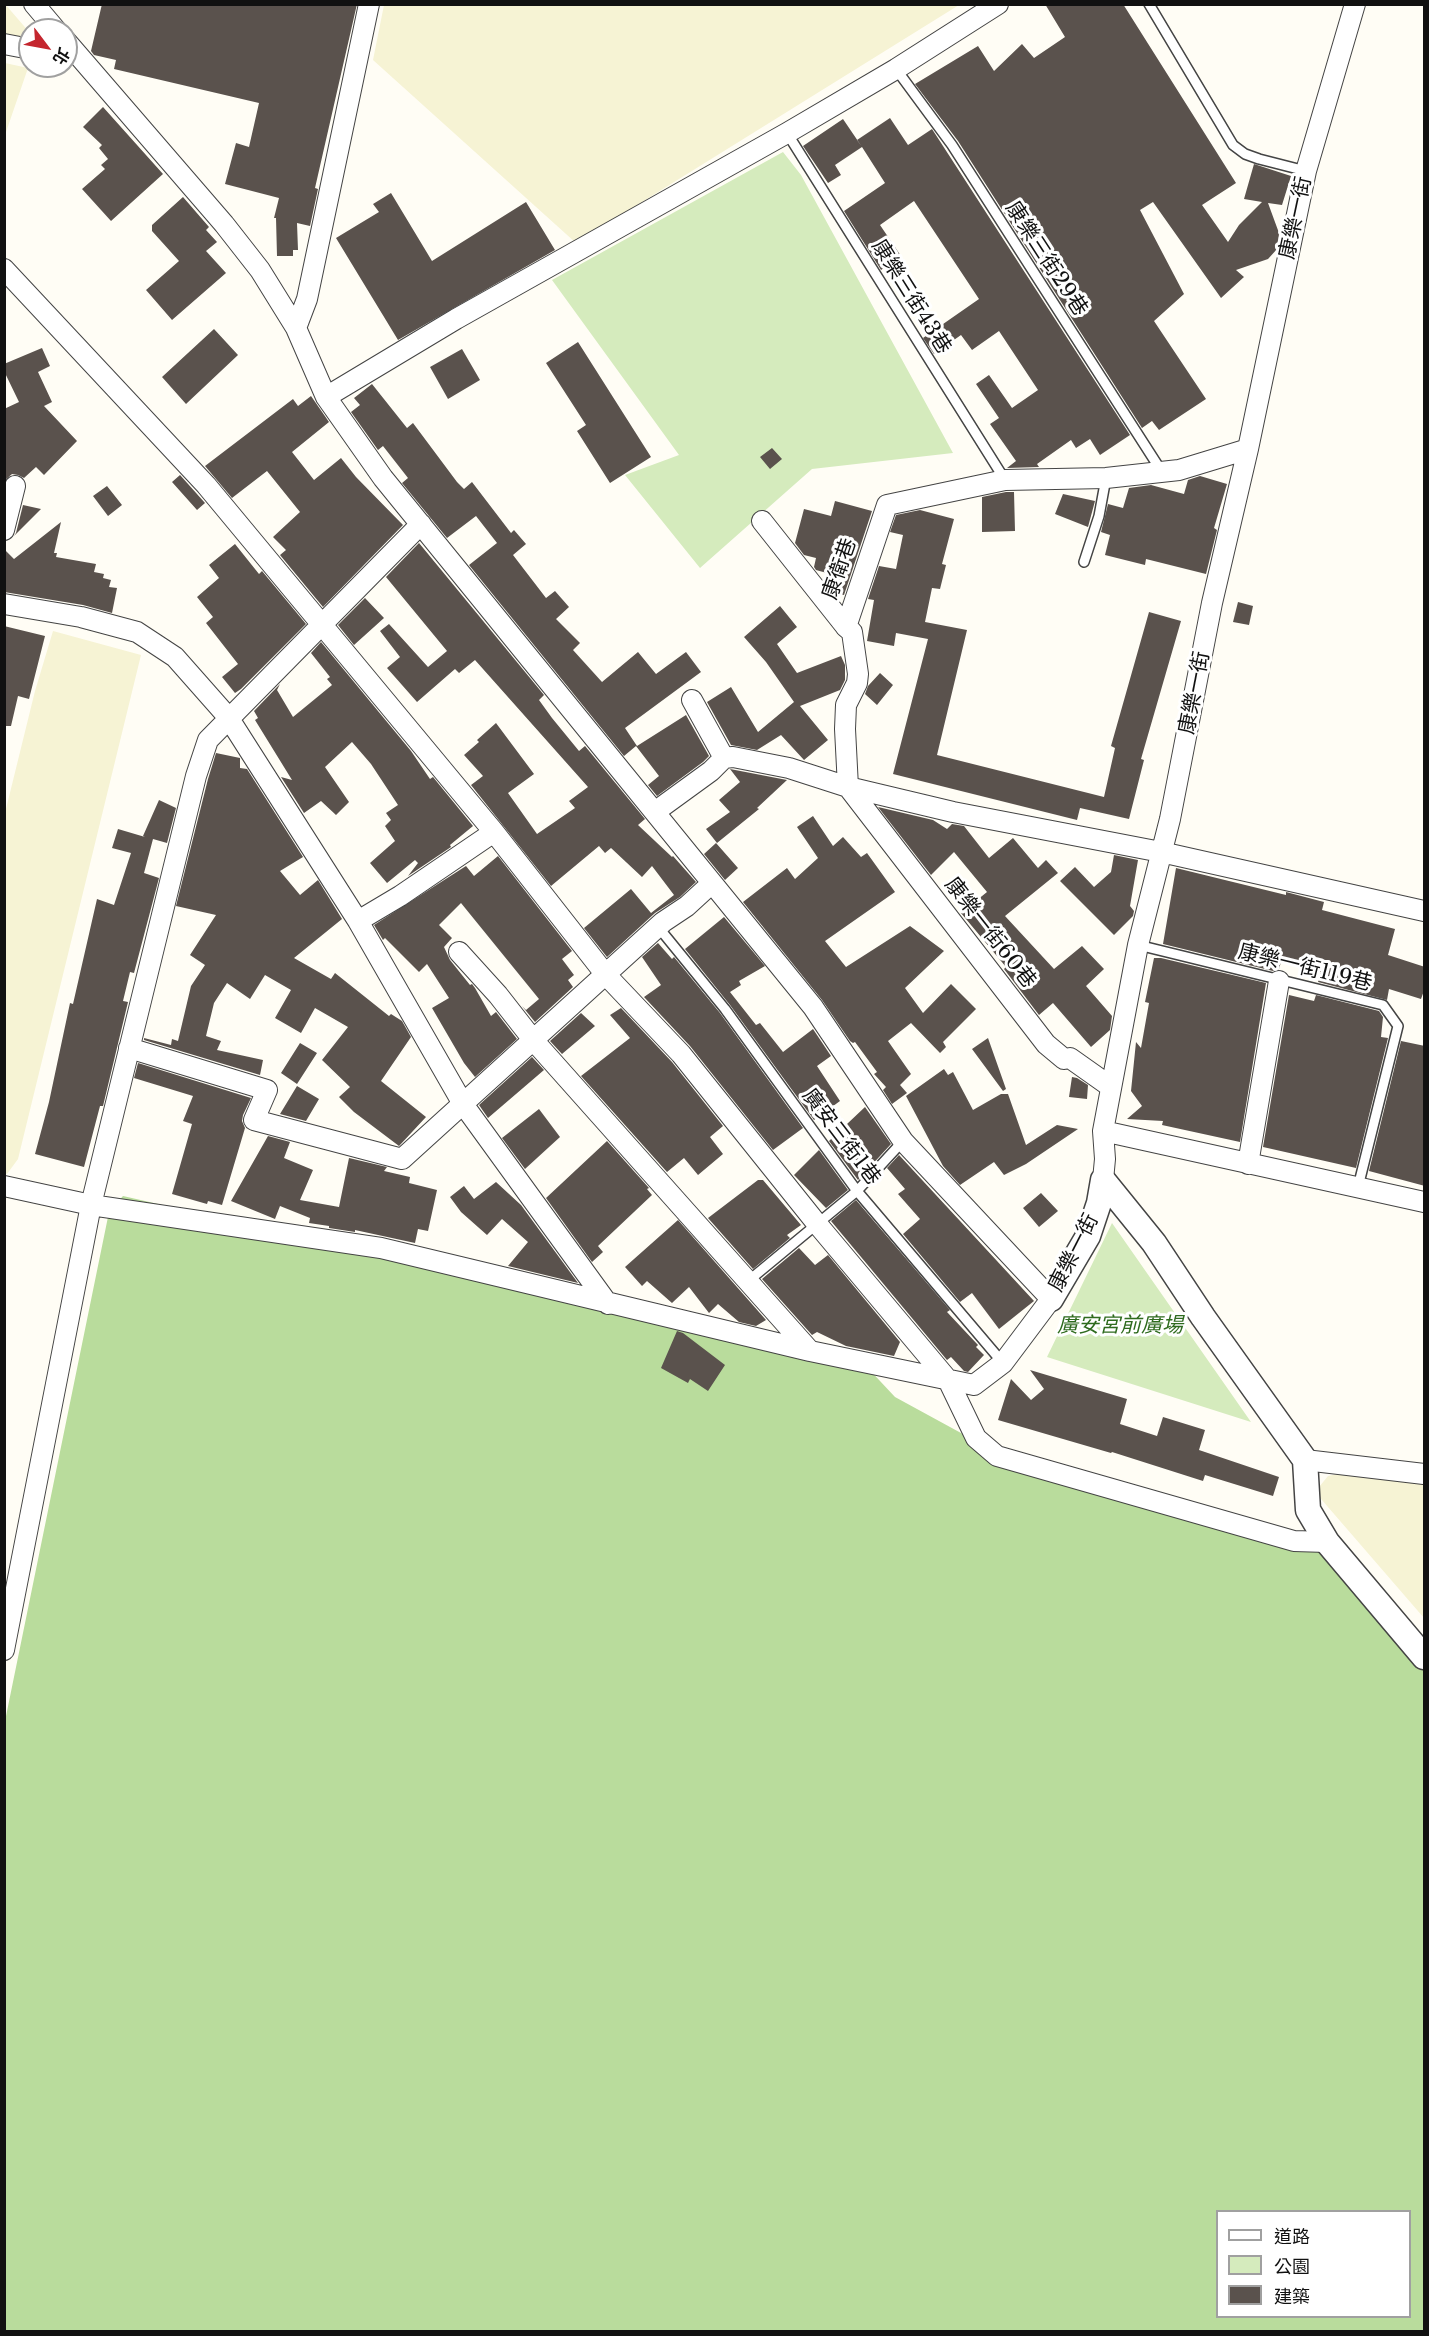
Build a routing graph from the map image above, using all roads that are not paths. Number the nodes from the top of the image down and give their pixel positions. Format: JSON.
{"nodes":[{"id":1,"x":34,"y":4,"type":"edge"},
{"id":2,"x":369,"y":4,"type":"edge"},
{"id":3,"x":998,"y":4,"type":"edge"},
{"id":4,"x":1149,"y":4,"type":"edge"},
{"id":5,"x":1355,"y":4,"type":"edge"},
{"id":6,"x":46,"y":18,"type":"edge"},
{"id":7,"x":78,"y":58,"type":"edge"},
{"id":8,"x":896,"y":69,"type":"junction"},
{"id":9,"x":787,"y":133,"type":"junction"},
{"id":10,"x":1306,"y":171,"type":"junction"},
{"id":11,"x":4,"y":269,"type":"edge"},
{"id":12,"x":296,"y":328,"type":"junction"},
{"id":13,"x":326,"y":398,"type":"junction"},
{"id":14,"x":1248,"y":449,"type":"junction"},
{"id":15,"x":1162,"y":472,"type":"junction"},
{"id":16,"x":1106,"y":478,"type":"junction"},
{"id":17,"x":1005,"y":480,"type":"junction"},
{"id":18,"x":15,"y":486,"type":"dead end"},
{"id":19,"x":762,"y":521,"type":"dead end"},
{"id":20,"x":421,"y":524,"type":"junction"},
{"id":21,"x":4,"y":530,"type":"edge"},
{"id":22,"x":1084,"y":562,"type":"dead end"},
{"id":23,"x":4,"y":604,"type":"edge"},
{"id":24,"x":322,"y":624,"type":"junction"},
{"id":25,"x":846,"y":627,"type":"junction"},
{"id":26,"x":692,"y":700,"type":"dead end"},
{"id":27,"x":228,"y":717,"type":"junction"},
{"id":28,"x":724,"y":758,"type":"junction"},
{"id":29,"x":848,"y":787,"type":"junction"},
{"id":30,"x":656,"y":811,"type":"junction"},
{"id":31,"x":494,"y":832,"type":"junction"},
{"id":32,"x":1161,"y":852,"type":"junction"},
{"id":33,"x":711,"y":884,"type":"junction"},
{"id":34,"x":1425,"y":911,"type":"edge"},
{"id":35,"x":358,"y":921,"type":"junction"},
{"id":36,"x":659,"y":928,"type":"junction"},
{"id":37,"x":1138,"y":945,"type":"junction"},
{"id":38,"x":459,"y":952,"type":"dead end"},
{"id":39,"x":606,"y":975,"type":"junction"},
{"id":40,"x":1280,"y":981,"type":"junction"},
{"id":41,"x":534,"y":1041,"type":"junction"},
{"id":42,"x":129,"y":1048,"type":"junction"},
{"id":43,"x":1111,"y":1087,"type":"junction"},
{"id":44,"x":463,"y":1104,"type":"junction"},
{"id":45,"x":1103,"y":1131,"type":"junction"},
{"id":46,"x":903,"y":1141,"type":"junction"},
{"id":47,"x":1248,"y":1164,"type":"junction"},
{"id":48,"x":1103,"y":1180,"type":"junction"},
{"id":49,"x":4,"y":1186,"type":"edge"},
{"id":50,"x":1358,"y":1187,"type":"junction"},
{"id":51,"x":858,"y":1191,"type":"junction"},
{"id":52,"x":1425,"y":1202,"type":"edge"},
{"id":53,"x":91,"y":1205,"type":"junction"},
{"id":54,"x":818,"y":1225,"type":"junction"},
{"id":55,"x":747,"y":1282,"type":"junction"},
{"id":56,"x":1051,"y":1299,"type":"junction"},
{"id":57,"x":608,"y":1304,"type":"junction"},
{"id":58,"x":810,"y":1351,"type":"junction"},
{"id":59,"x":1003,"y":1363,"type":"junction"},
{"id":60,"x":948,"y":1380,"type":"junction"},
{"id":61,"x":1305,"y":1460,"type":"junction"},
{"id":62,"x":1425,"y":1474,"type":"edge"},
{"id":63,"x":1327,"y":1542,"type":"junction"},
{"id":64,"x":4,"y":1650,"type":"edge"},
{"id":65,"x":1425,"y":1657,"type":"edge"}],
"edges":[{"from":1,"to":6,"type":"street"},
{"from":2,"to":12,"type":"street"},
{"from":3,"to":8,"type":"street"},
{"from":4,"to":10,"type":"lane"},
{"from":5,"to":10,"type":"street","name":"康樂一街"},
{"from":7,"to":12,"type":"street"},
{"from":8,"to":9,"type":"street"},
{"from":8,"to":15,"type":"lane","name":"康樂三街29巷"},
{"from":9,"to":13,"type":"street"},
{"from":9,"to":17,"type":"lane","name":"康樂三街43巷"},
{"from":10,"to":14,"type":"street","name":"康樂一街"},
{"from":11,"to":24,"type":"street"},
{"from":12,"to":13,"type":"street"},
{"from":13,"to":20,"type":"street"},
{"from":14,"to":15,"type":"street"},
{"from":14,"to":32,"type":"street","name":"康樂一街"},
{"from":15,"to":16,"type":"street"},
{"from":16,"to":17,"type":"street"},
{"from":16,"to":22,"type":"lane"},
{"from":17,"to":25,"type":"street","name":"康衛巷"},
{"from":18,"to":21,"type":"street"},
{"from":19,"to":25,"type":"street"},
{"from":20,"to":24,"type":"street"},
{"from":20,"to":30,"type":"street"},
{"from":23,"to":27,"type":"street"},
{"from":24,"to":27,"type":"street"},
{"from":24,"to":31,"type":"street"},
{"from":25,"to":29,"type":"street","name":"康衛巷"},
{"from":26,"to":28,"type":"street"},
{"from":27,"to":35,"type":"street"},
{"from":27,"to":42,"type":"street"},
{"from":28,"to":29,"type":"street"},
{"from":28,"to":30,"type":"street"},
{"from":29,"to":32,"type":"street"},
{"from":29,"to":43,"type":"street","name":"康樂一街60巷"},
{"from":30,"to":33,"type":"street"},
{"from":31,"to":35,"type":"street"},
{"from":31,"to":39,"type":"street"},
{"from":32,"to":34,"type":"street"},
{"from":32,"to":37,"type":"street","name":"康樂一街"},
{"from":33,"to":36,"type":"street"},
{"from":33,"to":46,"type":"street"},
{"from":35,"to":44,"type":"street"},
{"from":36,"to":39,"type":"street"},
{"from":36,"to":51,"type":"lane","name":"廣安三街1巷"},
{"from":37,"to":40,"type":"lane","name":"康樂一街119巷"},
{"from":37,"to":43,"type":"street","name":"康樂一街"},
{"from":38,"to":41,"type":"street"},
{"from":39,"to":41,"type":"street"},
{"from":39,"to":54,"type":"street"},
{"from":40,"to":47,"type":"street"},
{"from":40,"to":50,"type":"lane","name":"康樂一街119巷"},
{"from":41,"to":44,"type":"street"},
{"from":41,"to":55,"type":"street"},
{"from":42,"to":44,"type":"street"},
{"from":42,"to":53,"type":"street"},
{"from":43,"to":45,"type":"street","name":"康樂一街"},
{"from":44,"to":57,"type":"street"},
{"from":45,"to":47,"type":"street"},
{"from":45,"to":48,"type":"street","name":"康樂一街"},
{"from":46,"to":51,"type":"lane"},
{"from":46,"to":56,"type":"street"},
{"from":47,"to":50,"type":"street"},
{"from":48,"to":56,"type":"street","name":"康樂一街"},
{"from":48,"to":61,"type":"street"},
{"from":49,"to":53,"type":"street","name":"康樂一街"},
{"from":50,"to":52,"type":"street"},
{"from":51,"to":54,"type":"lane"},
{"from":51,"to":59,"type":"lane","name":"廣安三街1巷"},
{"from":53,"to":57,"type":"street","name":"康樂一街"},
{"from":53,"to":64,"type":"street"},
{"from":54,"to":55,"type":"lane"},
{"from":54,"to":60,"type":"street"},
{"from":55,"to":58,"type":"street"},
{"from":56,"to":59,"type":"street","name":"康樂一街"},
{"from":57,"to":58,"type":"street","name":"康樂一街"},
{"from":58,"to":60,"type":"street","name":"康樂一街"},
{"from":59,"to":60,"type":"street","name":"康樂一街"},
{"from":60,"to":63,"type":"street"},
{"from":61,"to":62,"type":"street"},
{"from":61,"to":63,"type":"street"},
{"from":63,"to":65,"type":"street"}]}
